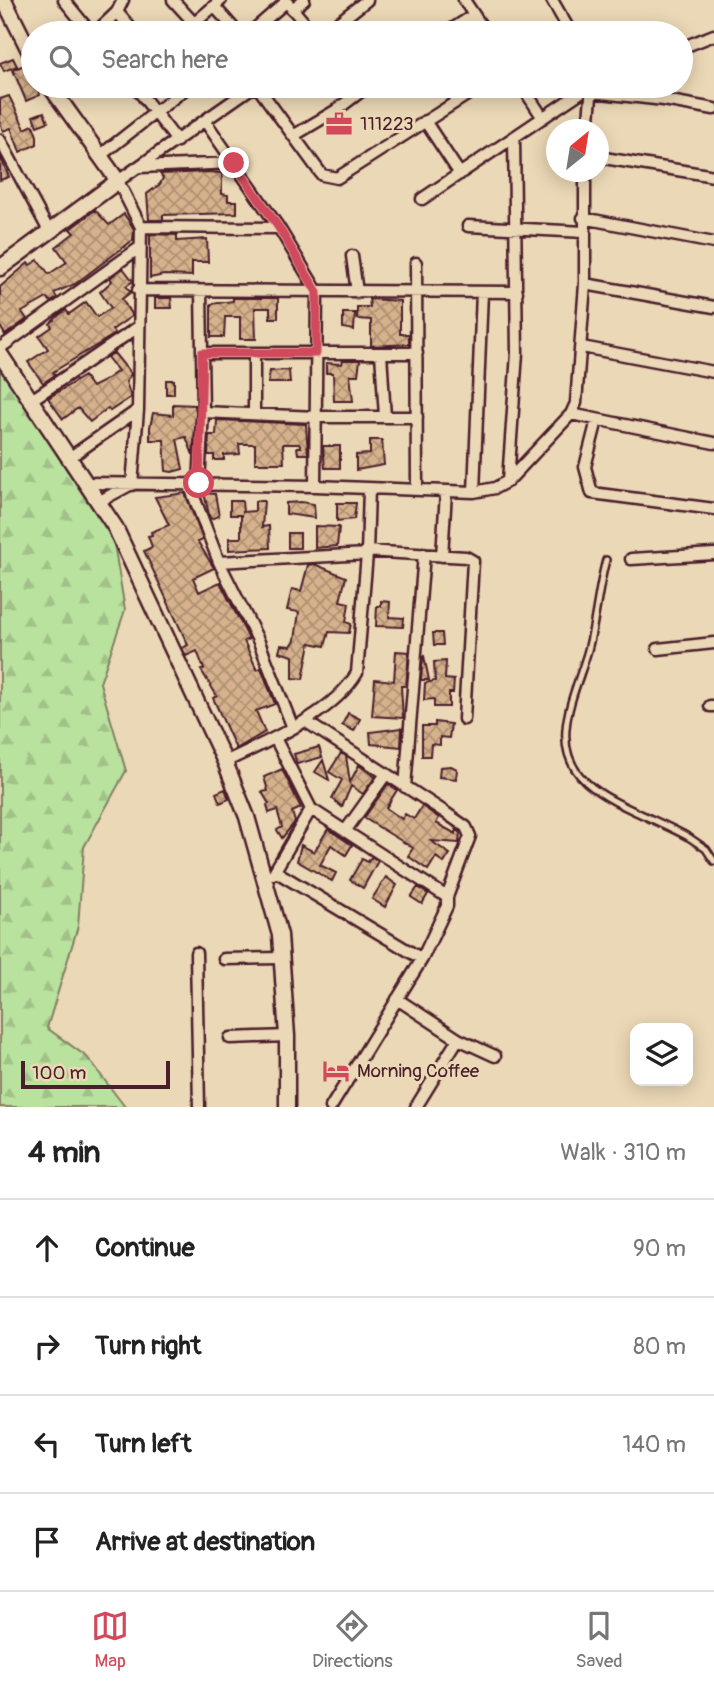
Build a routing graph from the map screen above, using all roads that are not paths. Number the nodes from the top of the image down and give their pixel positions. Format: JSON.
{"nodes":[{"id":1,"x":4,"y":0,"type":"edge"},
{"id":2,"x":65,"y":0,"type":"edge"},
{"id":3,"x":123,"y":0,"type":"edge"},
{"id":4,"x":173,"y":0,"type":"edge"},
{"id":5,"x":303,"y":0,"type":"edge"},
{"id":6,"x":367,"y":0,"type":"edge"},
{"id":7,"x":464,"y":0,"type":"edge"},
{"id":8,"x":552,"y":0,"type":"edge"},
{"id":9,"x":217,"y":3,"type":"edge"},
{"id":10,"x":288,"y":4,"type":"edge"},
{"id":11,"x":117,"y":12,"type":"junction"},
{"id":12,"x":474,"y":15,"type":"junction"},
{"id":13,"x":83,"y":21,"type":"edge"},
{"id":14,"x":107,"y":21,"type":"edge"},
{"id":15,"x":125,"y":21,"type":"edge"},
{"id":16,"x":192,"y":21,"type":"edge"},
{"id":17,"x":196,"y":21,"type":"edge"},
{"id":18,"x":230,"y":21,"type":"edge"},
{"id":19,"x":266,"y":21,"type":"edge"},
{"id":20,"x":303,"y":21,"type":"edge"},
{"id":21,"x":340,"y":21,"type":"edge"},
{"id":22,"x":465,"y":21,"type":"edge"},
{"id":23,"x":478,"y":21,"type":"edge"},
{"id":24,"x":564,"y":21,"type":"edge"},
{"id":25,"x":21,"y":34,"type":"edge"},
{"id":26,"x":714,"y":35,"type":"edge"},
{"id":27,"x":693,"y":43,"type":"edge"},
{"id":28,"x":59,"y":98,"type":"edge"},
{"id":29,"x":145,"y":98,"type":"edge"},
{"id":30,"x":173,"y":98,"type":"edge"},
{"id":31,"x":238,"y":98,"type":"edge"},
{"id":32,"x":264,"y":98,"type":"edge"},
{"id":33,"x":352,"y":98,"type":"edge"},
{"id":34,"x":462,"y":98,"type":"edge"},
{"id":35,"x":530,"y":98,"type":"edge"},
{"id":36,"x":575,"y":98,"type":"edge"},
{"id":37,"x":591,"y":98,"type":"edge"},
{"id":38,"x":652,"y":98,"type":"edge"},
{"id":39,"x":714,"y":110,"type":"edge"},
{"id":40,"x":156,"y":112,"type":"junction"},
{"id":41,"x":543,"y":118,"type":"junction"},
{"id":42,"x":590,"y":119,"type":"edge"},
{"id":43,"x":205,"y":121,"type":"junction"},
{"id":44,"x":425,"y":121,"type":"junction"},
{"id":45,"x":293,"y":136,"type":"junction"},
{"id":46,"x":514,"y":138,"type":"junction"},
{"id":47,"x":0,"y":140,"type":"edge"},
{"id":48,"x":177,"y":141,"type":"junction"},
{"id":49,"x":101,"y":155,"type":"junction"},
{"id":50,"x":609,"y":159,"type":"edge"},
{"id":51,"x":234,"y":163,"type":"junction"},
{"id":52,"x":140,"y":167,"type":"junction"},
{"id":53,"x":460,"y":174,"type":"junction"},
{"id":54,"x":714,"y":176,"type":"edge"},
{"id":55,"x":118,"y":181,"type":"junction"},
{"id":56,"x":585,"y":182,"type":"edge"},
{"id":57,"x":422,"y":199,"type":"dead end"},
{"id":58,"x":583,"y":218,"type":"junction"},
{"id":59,"x":141,"y":226,"type":"junction"},
{"id":60,"x":468,"y":226,"type":"dead end"},
{"id":61,"x":279,"y":228,"type":"junction"},
{"id":62,"x":516,"y":230,"type":"junction"},
{"id":63,"x":585,"y":232,"type":"junction"},
{"id":64,"x":50,"y":233,"type":"junction"},
{"id":65,"x":714,"y":243,"type":"edge"},
{"id":66,"x":139,"y":247,"type":"junction"},
{"id":67,"x":352,"y":256,"type":"dead end"},
{"id":68,"x":416,"y":263,"type":"dead end"},
{"id":69,"x":0,"y":268,"type":"edge"},
{"id":70,"x":585,"y":284,"type":"junction"},
{"id":71,"x":138,"y":290,"type":"junction"},
{"id":72,"x":201,"y":291,"type":"junction"},
{"id":73,"x":317,"y":292,"type":"junction"},
{"id":74,"x":357,"y":292,"type":"junction"},
{"id":75,"x":418,"y":292,"type":"junction"},
{"id":76,"x":482,"y":292,"type":"junction"},
{"id":77,"x":517,"y":292,"type":"junction"},
{"id":78,"x":714,"y":307,"type":"edge"},
{"id":79,"x":138,"y":327,"type":"junction"},
{"id":80,"x":582,"y":347,"type":"junction"},
{"id":81,"x":0,"y":348,"type":"edge"},
{"id":82,"x":202,"y":353,"type":"junction"},
{"id":83,"x":254,"y":353,"type":"junction"},
{"id":84,"x":316,"y":353,"type":"junction"},
{"id":85,"x":380,"y":353,"type":"junction"},
{"id":86,"x":0,"y":354,"type":"edge"},
{"id":87,"x":417,"y":354,"type":"junction"},
{"id":88,"x":714,"y":372,"type":"edge"},
{"id":89,"x":30,"y":401,"type":"junction"},
{"id":90,"x":138,"y":410,"type":"junction"},
{"id":91,"x":203,"y":412,"type":"junction"},
{"id":92,"x":254,"y":414,"type":"junction"},
{"id":93,"x":571,"y":414,"type":"junction"},
{"id":94,"x":417,"y":416,"type":"junction"},
{"id":95,"x":317,"y":417,"type":"junction"},
{"id":96,"x":386,"y":417,"type":"junction"},
{"id":97,"x":597,"y":420,"type":"junction"},
{"id":98,"x":714,"y":443,"type":"edge"},
{"id":99,"x":69,"y":458,"type":"junction"},
{"id":100,"x":508,"y":481,"type":"junction"},
{"id":101,"x":87,"y":483,"type":"junction"},
{"id":102,"x":194,"y":484,"type":"junction"},
{"id":103,"x":132,"y":485,"type":"junction"},
{"id":104,"x":315,"y":486,"type":"junction"},
{"id":105,"x":369,"y":489,"type":"junction"},
{"id":106,"x":417,"y":490,"type":"junction"},
{"id":107,"x":446,"y":492,"type":"junction"},
{"id":108,"x":474,"y":492,"type":"junction"},
{"id":109,"x":100,"y":501,"type":"junction"},
{"id":110,"x":714,"y":509,"type":"edge"},
{"id":111,"x":367,"y":553,"type":"junction"},
{"id":112,"x":424,"y":554,"type":"junction"},
{"id":113,"x":714,"y":554,"type":"edge"},
{"id":114,"x":442,"y":556,"type":"junction"},
{"id":115,"x":631,"y":559,"type":"dead end"},
{"id":116,"x":606,"y":560,"type":"dead end"},
{"id":117,"x":219,"y":562,"type":"junction"},
{"id":118,"x":714,"y":643,"type":"edge"},
{"id":119,"x":658,"y":649,"type":"dead end"},
{"id":120,"x":464,"y":719,"type":"dead end"},
{"id":121,"x":305,"y":721,"type":"junction"},
{"id":122,"x":293,"y":728,"type":"junction"},
{"id":123,"x":275,"y":738,"type":"junction"},
{"id":124,"x":225,"y":762,"type":"junction"},
{"id":125,"x":386,"y":774,"type":"junction"},
{"id":126,"x":405,"y":787,"type":"junction"},
{"id":127,"x":311,"y":809,"type":"junction"},
{"id":128,"x":346,"y":831,"type":"junction"},
{"id":129,"x":714,"y":860,"type":"edge"},
{"id":130,"x":271,"y":877,"type":"junction"},
{"id":131,"x":447,"y":897,"type":"junction"},
{"id":132,"x":196,"y":953,"type":"dead end"},
{"id":133,"x":282,"y":958,"type":"junction"},
{"id":134,"x":224,"y":959,"type":"dead end"},
{"id":135,"x":422,"y":959,"type":"junction"},
{"id":136,"x":397,"y":999,"type":"junction"},
{"id":137,"x":287,"y":1036,"type":"junction"},
{"id":138,"x":230,"y":1038,"type":"dead end"},
{"id":139,"x":458,"y":1039,"type":"junction"},
{"id":140,"x":495,"y":1056,"type":"dead end"},
{"id":141,"x":199,"y":1107,"type":"edge"},
{"id":142,"x":287,"y":1107,"type":"edge"},
{"id":143,"x":331,"y":1107,"type":"edge"},
{"id":144,"x":416,"y":1107,"type":"edge"}],
"edges":[{"from":1,"to":25,"type":"street"},
{"from":2,"to":13,"type":"street"},
{"from":3,"to":11,"type":"street"},
{"from":4,"to":16,"type":"street"},
{"from":5,"to":10,"type":"street"},
{"from":6,"to":21,"type":"street"},
{"from":7,"to":12,"type":"street"},
{"from":8,"to":24,"type":"street"},
{"from":9,"to":17,"type":"street"},
{"from":9,"to":18,"type":"street"},
{"from":10,"to":19,"type":"street"},
{"from":10,"to":20,"type":"street"},
{"from":11,"to":14,"type":"street"},
{"from":11,"to":15,"type":"street"},
{"from":12,"to":22,"type":"street"},
{"from":12,"to":23,"type":"street"},
{"from":26,"to":27,"type":"street"},
{"from":28,"to":49,"type":"street"},
{"from":29,"to":40,"type":"street"},
{"from":30,"to":40,"type":"street"},
{"from":31,"to":43,"type":"street"},
{"from":32,"to":45,"type":"street"},
{"from":33,"to":45,"type":"street"},
{"from":34,"to":44,"type":"street"},
{"from":35,"to":41,"type":"street"},
{"from":36,"to":41,"type":"street"},
{"from":37,"to":42,"type":"street"},
{"from":38,"to":39,"type":"street"},
{"from":40,"to":48,"type":"street"},
{"from":40,"to":49,"type":"street"},
{"from":41,"to":46,"type":"street"},
{"from":43,"to":48,"type":"street"},
{"from":43,"to":51,"type":"street"},
{"from":44,"to":45,"type":"street"},
{"from":44,"to":53,"type":"street"},
{"from":46,"to":53,"type":"street"},
{"from":46,"to":62,"type":"street"},
{"from":47,"to":64,"type":"street"},
{"from":48,"to":52,"type":"street"},
{"from":49,"to":55,"type":"street"},
{"from":50,"to":54,"type":"street"},
{"from":51,"to":52,"type":"street"},
{"from":51,"to":61,"type":"street"},
{"from":52,"to":55,"type":"street"},
{"from":53,"to":57,"type":"street"},
{"from":55,"to":59,"type":"street"},
{"from":55,"to":64,"type":"street"},
{"from":56,"to":58,"type":"street"},
{"from":58,"to":63,"type":"street"},
{"from":58,"to":65,"type":"street"},
{"from":59,"to":61,"type":"street"},
{"from":59,"to":66,"type":"street"},
{"from":60,"to":62,"type":"street"},
{"from":61,"to":73,"type":"street"},
{"from":62,"to":63,"type":"street"},
{"from":62,"to":77,"type":"street"},
{"from":63,"to":70,"type":"street"},
{"from":64,"to":69,"type":"street"},
{"from":66,"to":71,"type":"street"},
{"from":66,"to":81,"type":"street"},
{"from":67,"to":74,"type":"street"},
{"from":68,"to":75,"type":"street"},
{"from":70,"to":78,"type":"street"},
{"from":70,"to":80,"type":"street"},
{"from":71,"to":72,"type":"street"},
{"from":71,"to":79,"type":"street"},
{"from":72,"to":73,"type":"street"},
{"from":72,"to":82,"type":"street"},
{"from":73,"to":74,"type":"street"},
{"from":73,"to":84,"type":"street"},
{"from":74,"to":75,"type":"street"},
{"from":75,"to":76,"type":"street"},
{"from":75,"to":87,"type":"street"},
{"from":76,"to":77,"type":"street"},
{"from":76,"to":108,"type":"street"},
{"from":77,"to":100,"type":"street"},
{"from":79,"to":89,"type":"street"},
{"from":79,"to":90,"type":"street"},
{"from":80,"to":88,"type":"street"},
{"from":80,"to":93,"type":"street"},
{"from":82,"to":83,"type":"street"},
{"from":82,"to":91,"type":"street"},
{"from":83,"to":84,"type":"street"},
{"from":83,"to":92,"type":"street"},
{"from":84,"to":85,"type":"street"},
{"from":84,"to":95,"type":"street"},
{"from":85,"to":87,"type":"street"},
{"from":85,"to":96,"type":"street"},
{"from":86,"to":89,"type":"street"},
{"from":87,"to":94,"type":"street"},
{"from":89,"to":99,"type":"street"},
{"from":90,"to":99,"type":"street"},
{"from":90,"to":103,"type":"street"},
{"from":91,"to":92,"type":"street"},
{"from":91,"to":102,"type":"street"},
{"from":92,"to":95,"type":"street"},
{"from":93,"to":97,"type":"street"},
{"from":93,"to":100,"type":"street"},
{"from":94,"to":96,"type":"street"},
{"from":94,"to":106,"type":"street"},
{"from":95,"to":96,"type":"street"},
{"from":95,"to":104,"type":"street"},
{"from":97,"to":98,"type":"street"},
{"from":97,"to":110,"type":"street"},
{"from":99,"to":101,"type":"street"},
{"from":100,"to":108,"type":"street"},
{"from":101,"to":103,"type":"street"},
{"from":101,"to":109,"type":"street"},
{"from":102,"to":103,"type":"street"},
{"from":102,"to":104,"type":"street"},
{"from":102,"to":117,"type":"street"},
{"from":103,"to":109,"type":"street"},
{"from":104,"to":105,"type":"street"},
{"from":105,"to":106,"type":"street"},
{"from":105,"to":111,"type":"street"},
{"from":106,"to":107,"type":"street"},
{"from":107,"to":108,"type":"street"},
{"from":107,"to":114,"type":"street"},
{"from":109,"to":124,"type":"street"},
{"from":111,"to":112,"type":"street"},
{"from":111,"to":117,"type":"street"},
{"from":111,"to":121,"type":"street"},
{"from":112,"to":114,"type":"street"},
{"from":112,"to":126,"type":"street"},
{"from":113,"to":115,"type":"street"},
{"from":114,"to":120,"type":"street"},
{"from":116,"to":129,"type":"lane"},
{"from":117,"to":122,"type":"street"},
{"from":118,"to":119,"type":"street"},
{"from":121,"to":122,"type":"street"},
{"from":121,"to":125,"type":"street"},
{"from":122,"to":123,"type":"street"},
{"from":123,"to":124,"type":"street"},
{"from":123,"to":127,"type":"street"},
{"from":124,"to":130,"type":"street"},
{"from":125,"to":126,"type":"street"},
{"from":125,"to":128,"type":"street"},
{"from":126,"to":131,"type":"street"},
{"from":127,"to":128,"type":"street"},
{"from":127,"to":130,"type":"street"},
{"from":128,"to":131,"type":"street"},
{"from":130,"to":133,"type":"street"},
{"from":130,"to":135,"type":"street"},
{"from":131,"to":135,"type":"street"},
{"from":132,"to":141,"type":"street"},
{"from":133,"to":134,"type":"street"},
{"from":133,"to":137,"type":"street"},
{"from":135,"to":136,"type":"street"},
{"from":136,"to":139,"type":"street"},
{"from":136,"to":143,"type":"street"},
{"from":137,"to":138,"type":"street"},
{"from":137,"to":142,"type":"street"},
{"from":139,"to":140,"type":"street"},
{"from":139,"to":144,"type":"street"}]}
